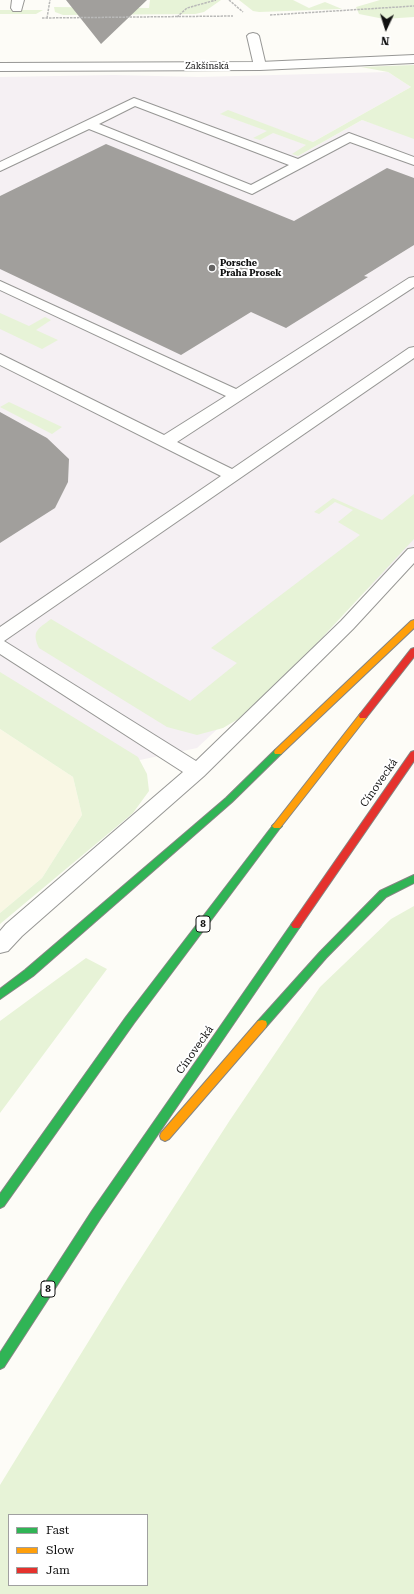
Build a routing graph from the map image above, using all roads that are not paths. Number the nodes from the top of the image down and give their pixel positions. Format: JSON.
{"nodes":[{"id":1,"x":253,"y":36,"type":"dead end"},
{"id":2,"x":414,"y":59,"type":"edge"},
{"id":3,"x":260,"y":66,"type":"junction"},
{"id":4,"x":0,"y":67,"type":"edge"},
{"id":5,"x":88,"y":124,"type":"junction"},
{"id":6,"x":414,"y":161,"type":"edge"},
{"id":7,"x":299,"y":164,"type":"junction"},
{"id":8,"x":0,"y":167,"type":"edge"},
{"id":9,"x":414,"y":281,"type":"edge"},
{"id":10,"x":0,"y":285,"type":"edge"},
{"id":11,"x":414,"y":351,"type":"edge"},
{"id":12,"x":0,"y":359,"type":"edge"},
{"id":13,"x":236,"y":395,"type":"junction"},
{"id":14,"x":165,"y":442,"type":"junction"},
{"id":15,"x":232,"y":475,"type":"junction"},
{"id":16,"x":414,"y":553,"type":"edge"},
{"id":17,"x":414,"y":623,"type":"edge"},
{"id":18,"x":0,"y":636,"type":"edge"},
{"id":19,"x":0,"y":646,"type":"edge"},
{"id":20,"x":414,"y":651,"type":"edge"},
{"id":21,"x":414,"y":754,"type":"edge"},
{"id":22,"x":197,"y":771,"type":"junction"},
{"id":23,"x":414,"y":879,"type":"edge"},
{"id":24,"x":0,"y":945,"type":"edge"},
{"id":25,"x":0,"y":995,"type":"edge"},
{"id":26,"x":0,"y":1203,"type":"edge"},
{"id":27,"x":96,"y":1215,"type":"junction"},
{"id":28,"x":0,"y":1363,"type":"edge"}],
"edges":[{"from":1,"to":3,"type":"lane"},
{"from":2,"to":3,"type":"street","name":"Zakšínská"},
{"from":3,"to":4,"type":"street","name":"Zakšínská"},
{"from":5,"to":7,"type":"lane"},
{"from":5,"to":7,"type":"lane"},
{"from":5,"to":8,"type":"lane"},
{"from":6,"to":7,"type":"lane"},
{"from":9,"to":13,"type":"lane"},
{"from":10,"to":13,"type":"lane"},
{"from":11,"to":15,"type":"lane"},
{"from":12,"to":14,"type":"lane"},
{"from":13,"to":14,"type":"lane"},
{"from":14,"to":15,"type":"lane"},
{"from":15,"to":18,"type":"lane"},
{"from":16,"to":22,"type":"lane"},
{"from":17,"to":25,"type":"highway"},
{"from":19,"to":22,"type":"lane"},
{"from":20,"to":26,"type":"highway","number":"8"},
{"from":21,"to":27,"type":"highway","name":"Cínovecká","number":"8"},
{"from":22,"to":24,"type":"lane"},
{"from":23,"to":27,"type":"highway"},
{"from":27,"to":28,"type":"highway","name":"Cínovecká","number":"8"}]}
